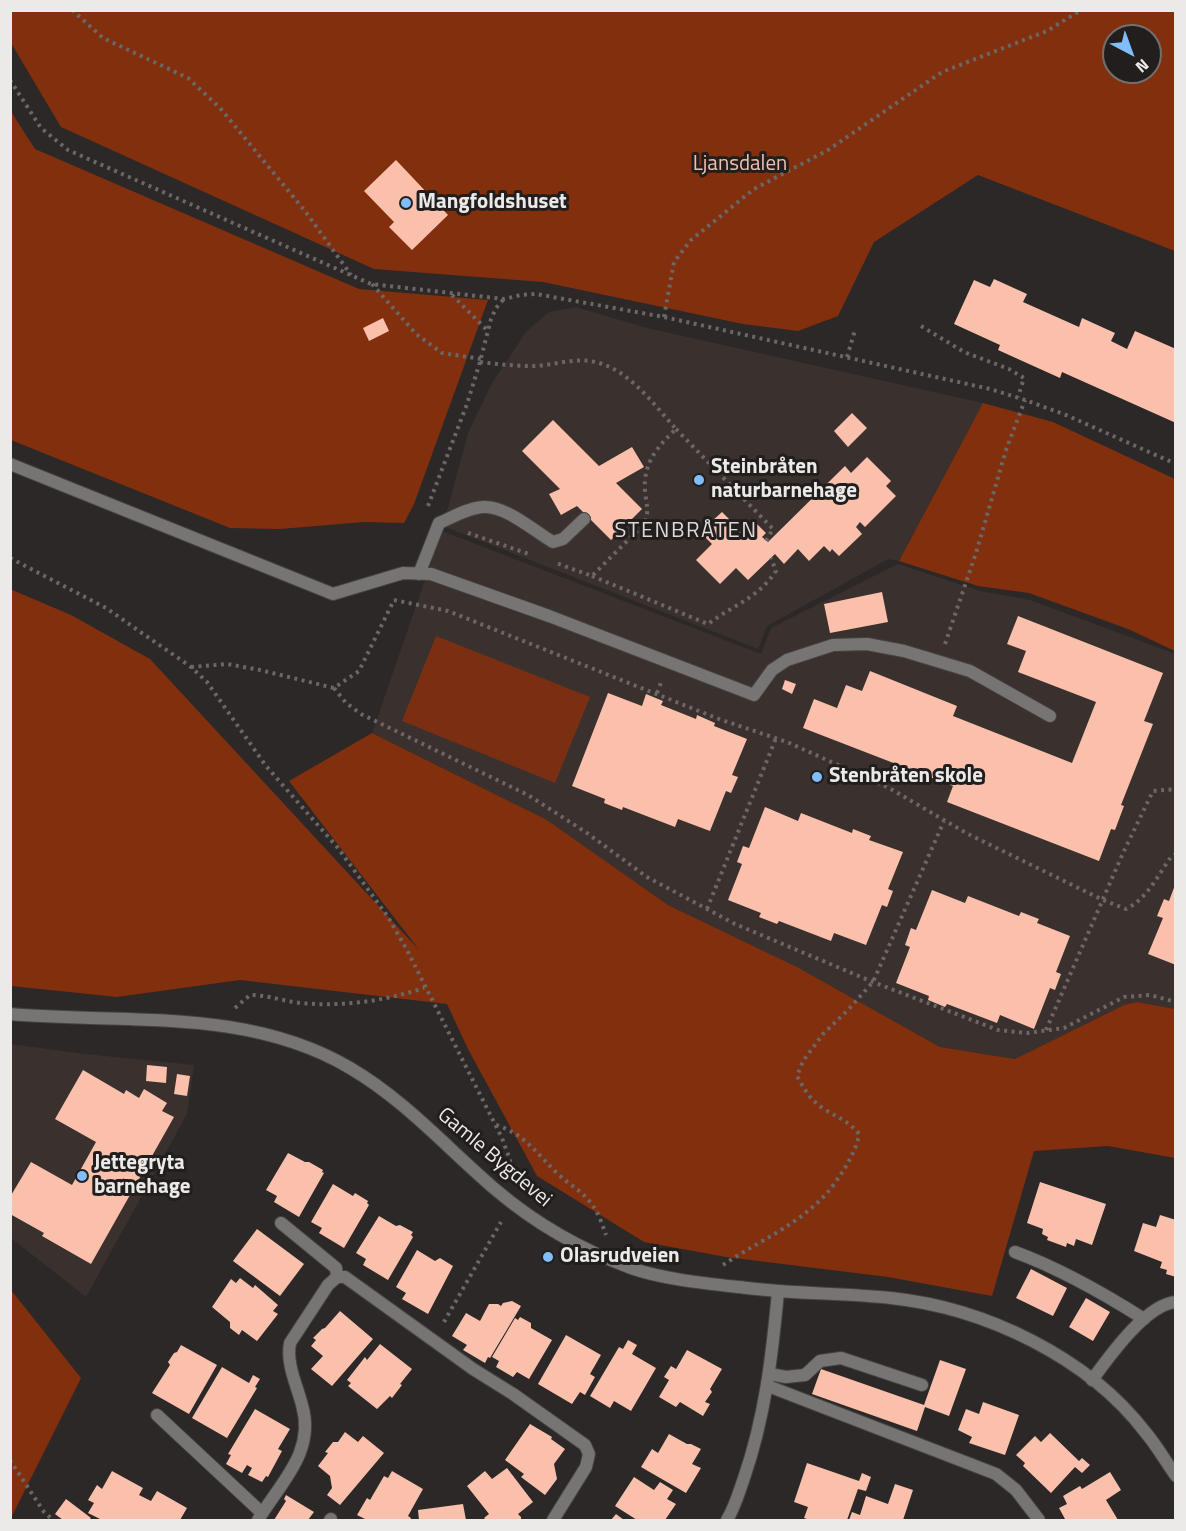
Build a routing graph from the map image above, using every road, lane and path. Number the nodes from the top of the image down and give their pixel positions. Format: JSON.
{"nodes":[{"id":1,"x":72,"y":10,"type":"edge"},
{"id":2,"x":1081,"y":10,"type":"edge"},
{"id":3,"x":10,"y":80,"type":"edge"},
{"id":4,"x":16,"y":91,"type":"junction"},
{"id":5,"x":10,"y":92,"type":"edge"},
{"id":6,"x":351,"y":275,"type":"junction"},
{"id":7,"x":371,"y":284,"type":"junction"},
{"id":8,"x":452,"y":294,"type":"junction"},
{"id":9,"x":504,"y":299,"type":"junction"},
{"id":10,"x":664,"y":317,"type":"junction"},
{"id":11,"x":921,"y":326,"type":"dead end"},
{"id":12,"x":488,"y":330,"type":"junction"},
{"id":13,"x":855,"y":330,"type":"dead end"},
{"id":14,"x":847,"y":357,"type":"junction"},
{"id":15,"x":480,"y":361,"type":"junction"},
{"id":16,"x":1018,"y":397,"type":"junction"},
{"id":17,"x":1025,"y":400,"type":"junction"},
{"id":18,"x":676,"y":429,"type":"junction"},
{"id":19,"x":10,"y":464,"type":"edge"},
{"id":20,"x":1176,"y":464,"type":"edge"},
{"id":21,"x":584,"y":519,"type":"dead end"},
{"id":22,"x":439,"y":523,"type":"junction"},
{"id":23,"x":766,"y":541,"type":"dead end"},
{"id":24,"x":538,"y":557,"type":"dead end"},
{"id":25,"x":10,"y":558,"type":"edge"},
{"id":26,"x":771,"y":558,"type":"dead end"},
{"id":27,"x":549,"y":560,"type":"dead end"},
{"id":28,"x":419,"y":574,"type":"junction"},
{"id":29,"x":592,"y":576,"type":"junction"},
{"id":30,"x":394,"y":600,"type":"dead end"},
{"id":31,"x":386,"y":619,"type":"dead end"},
{"id":32,"x":939,"y":661,"type":"junction"},
{"id":33,"x":191,"y":667,"type":"junction"},
{"id":34,"x":663,"y":677,"type":"dead end"},
{"id":35,"x":334,"y":688,"type":"junction"},
{"id":36,"x":657,"y":693,"type":"junction"},
{"id":37,"x":1050,"y":716,"type":"dead end"},
{"id":38,"x":776,"y":738,"type":"junction"},
{"id":39,"x":1176,"y":789,"type":"edge"},
{"id":40,"x":944,"y":821,"type":"junction"},
{"id":41,"x":1176,"y":854,"type":"edge"},
{"id":42,"x":1103,"y":900,"type":"junction"},
{"id":43,"x":707,"y":909,"type":"junction"},
{"id":44,"x":873,"y":982,"type":"junction"},
{"id":45,"x":424,"y":988,"type":"junction"},
{"id":46,"x":1176,"y":1002,"type":"edge"},
{"id":47,"x":10,"y":1014,"type":"edge"},
{"id":48,"x":230,"y":1026,"type":"junction"},
{"id":49,"x":1046,"y":1030,"type":"junction"},
{"id":50,"x":495,"y":1124,"type":"junction"},
{"id":51,"x":498,"y":1191,"type":"junction"},
{"id":52,"x":513,"y":1204,"type":"junction"},
{"id":53,"x":281,"y":1223,"type":"dead end"},
{"id":54,"x":607,"y":1237,"type":"dead end"},
{"id":55,"x":1015,"y":1252,"type":"dead end"},
{"id":56,"x":723,"y":1265,"type":"dead end"},
{"id":57,"x":337,"y":1277,"type":"junction"},
{"id":58,"x":778,"y":1292,"type":"junction"},
{"id":59,"x":1176,"y":1302,"type":"edge"},
{"id":60,"x":1144,"y":1319,"type":"junction"},
{"id":61,"x":433,"y":1341,"type":"junction"},
{"id":62,"x":769,"y":1380,"type":"junction"},
{"id":63,"x":1092,"y":1380,"type":"junction"},
{"id":64,"x":922,"y":1385,"type":"dead end"},
{"id":65,"x":157,"y":1415,"type":"dead end"},
{"id":66,"x":10,"y":1460,"type":"edge"},
{"id":67,"x":1176,"y":1476,"type":"edge"},
{"id":68,"x":260,"y":1517,"type":"edge"},
{"id":69,"x":53,"y":1521,"type":"edge"},
{"id":70,"x":553,"y":1521,"type":"edge"},
{"id":71,"x":727,"y":1521,"type":"edge"},
{"id":72,"x":1039,"y":1521,"type":"edge"}],
"edges":[{"from":1,"to":6,"type":"path"},
{"from":2,"to":10,"type":"path"},
{"from":3,"to":4,"type":"path"},
{"from":4,"to":5,"type":"path"},
{"from":4,"to":6,"type":"path"},
{"from":6,"to":7,"type":"path"},
{"from":7,"to":8,"type":"path"},
{"from":7,"to":15,"type":"path"},
{"from":8,"to":9,"type":"path"},
{"from":8,"to":12,"type":"path"},
{"from":9,"to":10,"type":"path"},
{"from":9,"to":12,"type":"path"},
{"from":10,"to":14,"type":"path"},
{"from":11,"to":16,"type":"path"},
{"from":12,"to":15,"type":"path"},
{"from":13,"to":14,"type":"path"},
{"from":14,"to":16,"type":"path"},
{"from":15,"to":18,"type":"path"},
{"from":15,"to":22,"type":"path"},
{"from":16,"to":17,"type":"path"},
{"from":17,"to":20,"type":"path"},
{"from":17,"to":32,"type":"path"},
{"from":18,"to":23,"type":"path"},
{"from":18,"to":29,"type":"path"},
{"from":19,"to":28,"type":"street"},
{"from":21,"to":22,"type":"street"},
{"from":22,"to":24,"type":"path"},
{"from":22,"to":28,"type":"street"},
{"from":25,"to":33,"type":"path"},
{"from":26,"to":29,"type":"path"},
{"from":27,"to":29,"type":"path"},
{"from":28,"to":32,"type":"street"},
{"from":30,"to":36,"type":"path"},
{"from":31,"to":35,"type":"path"},
{"from":32,"to":37,"type":"street"},
{"from":33,"to":35,"type":"path"},
{"from":33,"to":45,"type":"path"},
{"from":34,"to":36,"type":"path"},
{"from":35,"to":43,"type":"path"},
{"from":36,"to":38,"type":"path"},
{"from":38,"to":40,"type":"path"},
{"from":38,"to":43,"type":"path"},
{"from":39,"to":42,"type":"path"},
{"from":40,"to":42,"type":"path"},
{"from":40,"to":44,"type":"path"},
{"from":41,"to":42,"type":"path"},
{"from":42,"to":49,"type":"path"},
{"from":43,"to":44,"type":"path"},
{"from":44,"to":49,"type":"path"},
{"from":44,"to":56,"type":"path"},
{"from":45,"to":48,"type":"path"},
{"from":45,"to":50,"type":"path"},
{"from":46,"to":49,"type":"path"},
{"from":47,"to":48,"type":"street","name":"Gamle Bygdevei"},
{"from":48,"to":51,"type":"street","name":"Gamle Bygdevei"},
{"from":50,"to":51,"type":"path"},
{"from":50,"to":54,"type":"path"},
{"from":51,"to":52,"type":"street","name":"Gamle Bygdevei"},
{"from":52,"to":58,"type":"street","name":"Gamle Bygdevei"},
{"from":52,"to":61,"type":"path"},
{"from":53,"to":57,"type":"street"},
{"from":55,"to":60,"type":"street"},
{"from":57,"to":61,"type":"street"},
{"from":57,"to":68,"type":"street"},
{"from":58,"to":62,"type":"street"},
{"from":58,"to":63,"type":"street","name":"Gamle Bygdevei"},
{"from":59,"to":60,"type":"street"},
{"from":60,"to":63,"type":"street"},
{"from":61,"to":70,"type":"street"},
{"from":62,"to":64,"type":"street"},
{"from":62,"to":71,"type":"street"},
{"from":62,"to":72,"type":"street"},
{"from":63,"to":67,"type":"street","name":"Gamle Bygdevei"},
{"from":65,"to":68,"type":"street"},
{"from":66,"to":69,"type":"path"}]}
